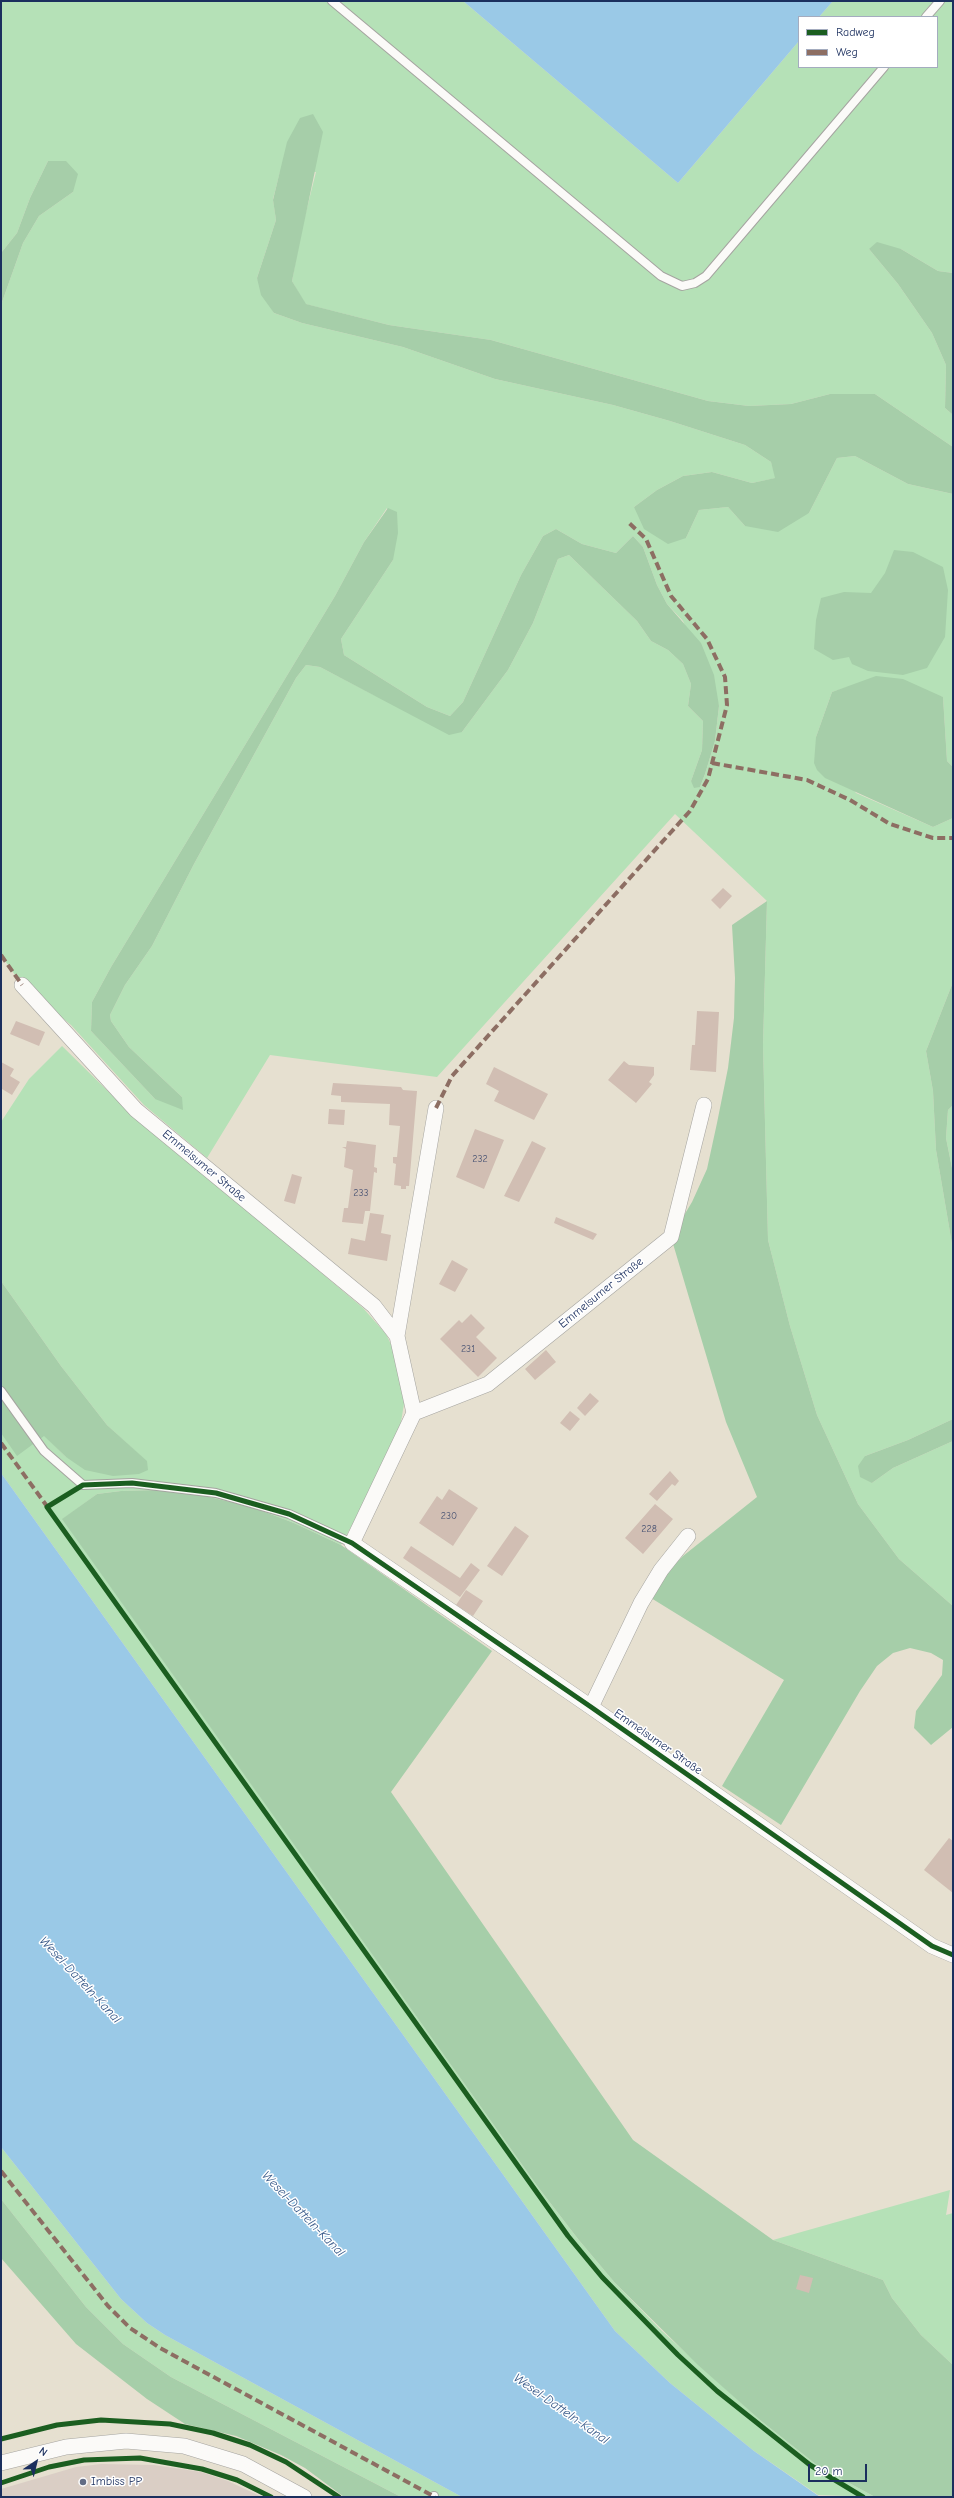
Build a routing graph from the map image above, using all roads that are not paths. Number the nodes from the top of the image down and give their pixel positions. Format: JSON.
{"nodes":[{"id":1,"x":332,"y":1,"type":"edge"},
{"id":2,"x":940,"y":1,"type":"edge"},
{"id":3,"x":927,"y":16,"type":"edge"},
{"id":4,"x":883,"y":68,"type":"edge"},
{"id":5,"x":22,"y":985,"type":"dead end"},
{"id":6,"x":704,"y":1105,"type":"dead end"},
{"id":7,"x":436,"y":1108,"type":"dead end"},
{"id":8,"x":397,"y":1336,"type":"junction"},
{"id":9,"x":1,"y":1391,"type":"edge"},
{"id":10,"x":414,"y":1413,"type":"junction"},
{"id":11,"x":688,"y":1536,"type":"dead end"},
{"id":12,"x":352,"y":1543,"type":"junction"},
{"id":13,"x":591,"y":1707,"type":"junction"},
{"id":14,"x":953,"y":1955,"type":"edge"},
{"id":15,"x":1,"y":2463,"type":"edge"},
{"id":16,"x":304,"y":2497,"type":"edge"}],
"edges":[{"from":1,"to":4,"type":"lane"},
{"from":2,"to":3,"type":"lane"},
{"from":5,"to":8,"type":"street","name":"Emmelsumer Straße"},
{"from":6,"to":10,"type":"street","name":"Emmelsumer Straße"},
{"from":7,"to":8,"type":"street","name":"Emmelsumer Straße"},
{"from":8,"to":10,"type":"street","name":"Emmelsumer Straße"},
{"from":9,"to":12,"type":"lane"},
{"from":10,"to":12,"type":"street"},
{"from":11,"to":13,"type":"street"},
{"from":12,"to":13,"type":"street","name":"Emmelsumer Straße"},
{"from":13,"to":14,"type":"street","name":"Emmelsumer Straße"},
{"from":15,"to":16,"type":"street"}]}
